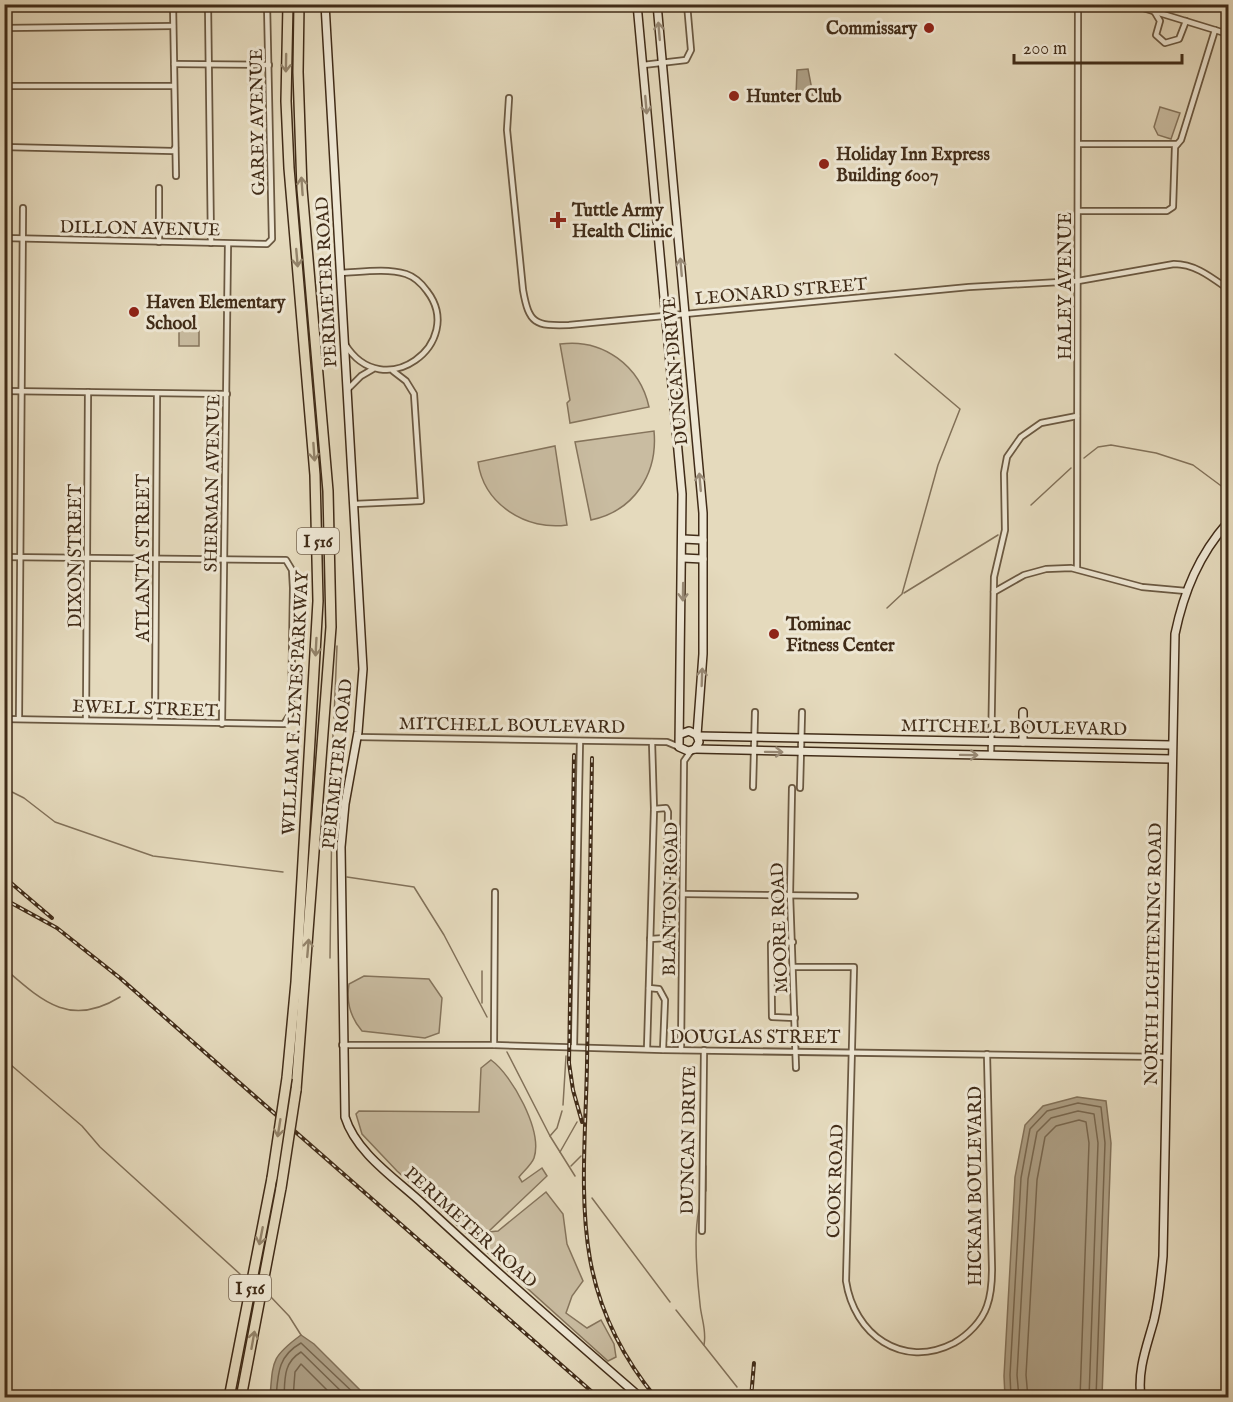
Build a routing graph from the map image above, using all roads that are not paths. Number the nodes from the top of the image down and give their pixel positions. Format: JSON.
{"nodes":[{"id":1,"x":174,"y":4,"type":"edge"},
{"id":2,"x":208,"y":4,"type":"edge"},
{"id":3,"x":267,"y":4,"type":"edge"},
{"id":4,"x":288,"y":4,"type":"edge"},
{"id":5,"x":299,"y":4,"type":"edge"},
{"id":6,"x":325,"y":4,"type":"edge"},
{"id":7,"x":637,"y":4,"type":"edge"},
{"id":8,"x":657,"y":4,"type":"edge"},
{"id":9,"x":687,"y":4,"type":"edge"},
{"id":10,"x":1078,"y":4,"type":"edge"},
{"id":11,"x":1130,"y":4,"type":"edge"},
{"id":12,"x":1156,"y":4,"type":"edge"},
{"id":13,"x":1154,"y":11,"type":"junction"},
{"id":14,"x":1186,"y":21,"type":"junction"},
{"id":15,"x":173,"y":26,"type":"junction"},
{"id":16,"x":4,"y":28,"type":"edge"},
{"id":17,"x":1215,"y":30,"type":"junction"},
{"id":18,"x":1228,"y":34,"type":"edge"},
{"id":19,"x":210,"y":63,"type":"junction"},
{"id":20,"x":662,"y":63,"type":"junction"},
{"id":21,"x":174,"y":64,"type":"junction"},
{"id":22,"x":269,"y":65,"type":"junction"},
{"id":23,"x":643,"y":65,"type":"junction"},
{"id":24,"x":4,"y":86,"type":"edge"},
{"id":25,"x":173,"y":86,"type":"junction"},
{"id":26,"x":509,"y":98,"type":"dead end"},
{"id":27,"x":1079,"y":144,"type":"junction"},
{"id":28,"x":1177,"y":144,"type":"junction"},
{"id":29,"x":4,"y":147,"type":"edge"},
{"id":30,"x":175,"y":148,"type":"junction"},
{"id":31,"x":176,"y":176,"type":"dead end"},
{"id":32,"x":159,"y":188,"type":"dead end"},
{"id":33,"x":22,"y":208,"type":"dead end"},
{"id":34,"x":1078,"y":211,"type":"junction"},
{"id":35,"x":4,"y":238,"type":"edge"},
{"id":36,"x":23,"y":239,"type":"junction"},
{"id":37,"x":272,"y":239,"type":"joint"},
{"id":38,"x":159,"y":242,"type":"junction"},
{"id":39,"x":212,"y":243,"type":"junction"},
{"id":40,"x":228,"y":244,"type":"junction"},
{"id":41,"x":341,"y":273,"type":"junction"},
{"id":42,"x":1078,"y":281,"type":"junction"},
{"id":43,"x":1228,"y":289,"type":"edge"},
{"id":44,"x":685,"y":314,"type":"junction"},
{"id":45,"x":666,"y":316,"type":"junction"},
{"id":46,"x":345,"y":344,"type":"junction"},
{"id":47,"x":374,"y":369,"type":"junction"},
{"id":48,"x":393,"y":371,"type":"junction"},
{"id":49,"x":4,"y":391,"type":"edge"},
{"id":50,"x":20,"y":392,"type":"junction"},
{"id":51,"x":88,"y":392,"type":"junction"},
{"id":52,"x":346,"y":392,"type":"junction"},
{"id":53,"x":226,"y":394,"type":"junction"},
{"id":54,"x":157,"y":395,"type":"junction"},
{"id":55,"x":1077,"y":416,"type":"junction"},
{"id":56,"x":354,"y":504,"type":"junction"},
{"id":57,"x":1228,"y":522,"type":"edge"},
{"id":58,"x":683,"y":539,"type":"junction"},
{"id":59,"x":703,"y":540,"type":"junction"},
{"id":60,"x":4,"y":557,"type":"edge"},
{"id":61,"x":20,"y":557,"type":"junction"},
{"id":62,"x":89,"y":558,"type":"junction"},
{"id":63,"x":683,"y":558,"type":"junction"},
{"id":64,"x":156,"y":559,"type":"junction"},
{"id":65,"x":703,"y":559,"type":"junction"},
{"id":66,"x":224,"y":560,"type":"junction"},
{"id":67,"x":1077,"y":568,"type":"junction"},
{"id":68,"x":1186,"y":591,"type":"junction"},
{"id":69,"x":994,"y":592,"type":"junction"},
{"id":70,"x":755,"y":712,"type":"dead end"},
{"id":71,"x":802,"y":712,"type":"dead end"},
{"id":72,"x":1023,"y":712,"type":"dead end"},
{"id":73,"x":4,"y":718,"type":"edge"},
{"id":74,"x":19,"y":718,"type":"junction"},
{"id":75,"x":700,"y":718,"type":"junction"},
{"id":76,"x":86,"y":720,"type":"junction"},
{"id":77,"x":155,"y":721,"type":"junction"},
{"id":78,"x":222,"y":724,"type":"junction"},
{"id":79,"x":680,"y":735,"type":"junction"},
{"id":80,"x":357,"y":736,"type":"junction"},
{"id":81,"x":697,"y":736,"type":"junction"},
{"id":82,"x":710,"y":736,"type":"junction"},
{"id":83,"x":753,"y":738,"type":"junction"},
{"id":84,"x":801,"y":738,"type":"junction"},
{"id":85,"x":856,"y":740,"type":"junction"},
{"id":86,"x":580,"y":741,"type":"junction"},
{"id":87,"x":991,"y":741,"type":"junction"},
{"id":88,"x":652,"y":742,"type":"junction"},
{"id":89,"x":667,"y":742,"type":"junction"},
{"id":90,"x":1023,"y":742,"type":"junction"},
{"id":91,"x":1116,"y":744,"type":"junction"},
{"id":92,"x":1171,"y":745,"type":"junction"},
{"id":93,"x":680,"y":748,"type":"junction"},
{"id":94,"x":693,"y":750,"type":"junction"},
{"id":95,"x":753,"y":751,"type":"junction"},
{"id":96,"x":801,"y":752,"type":"junction"},
{"id":97,"x":856,"y":752,"type":"junction"},
{"id":98,"x":991,"y":755,"type":"junction"},
{"id":99,"x":1116,"y":758,"type":"junction"},
{"id":100,"x":1171,"y":759,"type":"junction"},
{"id":101,"x":684,"y":761,"type":"junction"},
{"id":102,"x":753,"y":786,"type":"dead end"},
{"id":103,"x":792,"y":788,"type":"dead end"},
{"id":104,"x":800,"y":788,"type":"dead end"},
{"id":105,"x":654,"y":809,"type":"junction"},
{"id":106,"x":495,"y":892,"type":"dead end"},
{"id":107,"x":684,"y":894,"type":"junction"},
{"id":108,"x":790,"y":894,"type":"junction"},
{"id":109,"x":855,"y":896,"type":"dead end"},
{"id":110,"x":650,"y":939,"type":"junction"},
{"id":111,"x":792,"y":942,"type":"junction"},
{"id":112,"x":794,"y":967,"type":"junction"},
{"id":113,"x":649,"y":988,"type":"junction"},
{"id":114,"x":795,"y":1018,"type":"junction"},
{"id":115,"x":494,"y":1044,"type":"junction"},
{"id":116,"x":342,"y":1045,"type":"junction"},
{"id":117,"x":573,"y":1047,"type":"junction"},
{"id":118,"x":647,"y":1049,"type":"junction"},
{"id":119,"x":663,"y":1050,"type":"junction"},
{"id":120,"x":681,"y":1050,"type":"junction"},
{"id":121,"x":704,"y":1050,"type":"junction"},
{"id":122,"x":796,"y":1052,"type":"junction"},
{"id":123,"x":852,"y":1052,"type":"junction"},
{"id":124,"x":987,"y":1054,"type":"junction"},
{"id":125,"x":1167,"y":1057,"type":"junction"},
{"id":126,"x":796,"y":1068,"type":"dead end"},
{"id":127,"x":702,"y":1231,"type":"dead end"},
{"id":128,"x":922,"y":1352,"type":"joint"},
{"id":129,"x":4,"y":1395,"type":"edge"},
{"id":130,"x":48,"y":1397,"type":"edge"},
{"id":131,"x":229,"y":1398,"type":"edge"},
{"id":132,"x":242,"y":1398,"type":"edge"},
{"id":133,"x":641,"y":1398,"type":"edge"},
{"id":134,"x":1141,"y":1398,"type":"edge"}],
"edges":[{"from":1,"to":15,"type":"street"},
{"from":2,"to":19,"type":"street"},
{"from":3,"to":22,"type":"street","name":"GAREY AVENUE"},
{"from":4,"to":131,"type":"highway","name":"WILLIAM F. LYNES PARKWAY","number":"I 516","one_way":true,"bridge":true},
{"from":132,"to":5,"type":"highway","name":"WILLIAM F. LYNES PARKWAY","number":"I 516","one_way":true,"bridge":true},
{"from":6,"to":41,"type":"street","name":"PERIMETER ROAD"},
{"from":7,"to":23,"type":"street","name":"DUNCAN DRIVE"},
{"from":20,"to":8,"type":"street","name":"DUNCAN DRIVE","one_way":true},
{"from":9,"to":20,"type":"street"},
{"from":10,"to":27,"type":"street","name":"HALEY AVENUE"},
{"from":11,"to":13,"type":"street"},
{"from":12,"to":13,"type":"street"},
{"from":13,"to":14,"type":"street"},
{"from":13,"to":14,"type":"street"},
{"from":14,"to":17,"type":"street"},
{"from":15,"to":16,"type":"street"},
{"from":15,"to":21,"type":"street"},
{"from":17,"to":18,"type":"street"},
{"from":17,"to":28,"type":"street"},
{"from":19,"to":21,"type":"street"},
{"from":19,"to":22,"type":"street"},
{"from":19,"to":39,"type":"street"},
{"from":20,"to":23,"type":"street"},
{"from":44,"to":20,"type":"street","name":"DUNCAN DRIVE","one_way":true},
{"from":21,"to":25,"type":"street"},
{"from":22,"to":37,"type":"street","name":"GAREY AVENUE"},
{"from":23,"to":45,"type":"street","name":"DUNCAN DRIVE","one_way":true},
{"from":24,"to":25,"type":"street"},
{"from":25,"to":30,"type":"street"},
{"from":26,"to":45,"type":"street","name":"LEONARD STREET"},
{"from":27,"to":28,"type":"street"},
{"from":27,"to":34,"type":"street","name":"HALEY AVENUE"},
{"from":28,"to":34,"type":"street"},
{"from":29,"to":30,"type":"street"},
{"from":30,"to":31,"type":"street"},
{"from":32,"to":38,"type":"street"},
{"from":33,"to":36,"type":"street"},
{"from":34,"to":42,"type":"street","name":"HALEY AVENUE"},
{"from":35,"to":36,"type":"street","name":"DILLON AVENUE"},
{"from":36,"to":38,"type":"street","name":"DILLON AVENUE"},
{"from":36,"to":50,"type":"street"},
{"from":37,"to":40,"type":"street","name":"DILLON AVENUE"},
{"from":38,"to":39,"type":"street","name":"DILLON AVENUE"},
{"from":39,"to":40,"type":"street","name":"DILLON AVENUE"},
{"from":40,"to":53,"type":"street","name":"SHERMAN AVENUE"},
{"from":41,"to":46,"type":"street","name":"PERIMETER ROAD"},
{"from":41,"to":48,"type":"street"},
{"from":42,"to":43,"type":"street","name":"LEONARD STREET"},
{"from":42,"to":44,"type":"street","name":"LEONARD STREET"},
{"from":42,"to":55,"type":"street","name":"HALEY AVENUE"},
{"from":44,"to":45,"type":"street","name":"LEONARD STREET"},
{"from":59,"to":44,"type":"street","name":"DUNCAN DRIVE","one_way":true},
{"from":45,"to":58,"type":"street","name":"DUNCAN DRIVE"},
{"from":46,"to":47,"type":"street"},
{"from":46,"to":52,"type":"street","name":"PERIMETER ROAD"},
{"from":47,"to":48,"type":"street"},
{"from":47,"to":52,"type":"street"},
{"from":48,"to":56,"type":"street"},
{"from":49,"to":50,"type":"street"},
{"from":50,"to":51,"type":"street"},
{"from":50,"to":61,"type":"street"},
{"from":51,"to":54,"type":"street"},
{"from":51,"to":62,"type":"street","name":"DIXON STREET"},
{"from":52,"to":56,"type":"street","name":"PERIMETER ROAD"},
{"from":53,"to":54,"type":"street"},
{"from":53,"to":66,"type":"street","name":"SHERMAN AVENUE"},
{"from":54,"to":64,"type":"street","name":"ATLANTA STREET"},
{"from":55,"to":67,"type":"street","name":"HALEY AVENUE"},
{"from":55,"to":69,"type":"street"},
{"from":56,"to":80,"type":"street","name":"PERIMETER ROAD"},
{"from":57,"to":68,"type":"street","name":"NORTH LIGHTENING ROAD"},
{"from":58,"to":59,"type":"street"},
{"from":58,"to":63,"type":"street","name":"DUNCAN DRIVE"},
{"from":59,"to":65,"type":"street","name":"DUNCAN DRIVE"},
{"from":60,"to":61,"type":"street"},
{"from":61,"to":62,"type":"street"},
{"from":61,"to":74,"type":"street"},
{"from":62,"to":64,"type":"street"},
{"from":62,"to":76,"type":"street","name":"DIXON STREET"},
{"from":63,"to":65,"type":"street"},
{"from":63,"to":79,"type":"street","name":"DUNCAN DRIVE","one_way":true},
{"from":64,"to":66,"type":"street"},
{"from":64,"to":77,"type":"street","name":"ATLANTA STREET"},
{"from":75,"to":65,"type":"street","name":"DUNCAN DRIVE","one_way":true},
{"from":66,"to":78,"type":"street","name":"SHERMAN AVENUE"},
{"from":66,"to":78,"type":"street","name":"EWELL STREET"},
{"from":67,"to":68,"type":"street"},
{"from":67,"to":69,"type":"street"},
{"from":68,"to":92,"type":"street","name":"NORTH LIGHTENING ROAD"},
{"from":69,"to":87,"type":"street"},
{"from":70,"to":83,"type":"street"},
{"from":71,"to":84,"type":"street"},
{"from":72,"to":90,"type":"street"},
{"from":73,"to":74,"type":"street","name":"EWELL STREET"},
{"from":74,"to":76,"type":"street","name":"EWELL STREET"},
{"from":75,"to":81,"type":"street","name":"DUNCAN DRIVE"},
{"from":75,"to":82,"type":"street"},
{"from":76,"to":77,"type":"street","name":"EWELL STREET"},
{"from":77,"to":78,"type":"street","name":"EWELL STREET"},
{"from":79,"to":81,"type":"street"},
{"from":79,"to":89,"type":"street","name":"MITCHELL BOULEVARD"},
{"from":79,"to":93,"type":"street"},
{"from":80,"to":86,"type":"street","name":"MITCHELL BOULEVARD"},
{"from":80,"to":116,"type":"street","name":"PERIMETER ROAD"},
{"from":81,"to":82,"type":"street","name":"MITCHELL BOULEVARD"},
{"from":81,"to":94,"type":"street"},
{"from":82,"to":83,"type":"street","name":"MITCHELL BOULEVARD"},
{"from":83,"to":84,"type":"street","name":"MITCHELL BOULEVARD"},
{"from":83,"to":95,"type":"street"},
{"from":84,"to":85,"type":"street","name":"MITCHELL BOULEVARD"},
{"from":84,"to":96,"type":"street"},
{"from":85,"to":87,"type":"street","name":"MITCHELL BOULEVARD"},
{"from":85,"to":97,"type":"street"},
{"from":86,"to":88,"type":"street","name":"MITCHELL BOULEVARD"},
{"from":86,"to":117,"type":"street"},
{"from":87,"to":90,"type":"street","name":"MITCHELL BOULEVARD"},
{"from":87,"to":98,"type":"street"},
{"from":88,"to":89,"type":"street","name":"MITCHELL BOULEVARD"},
{"from":88,"to":105,"type":"street"},
{"from":89,"to":93,"type":"street","name":"MITCHELL BOULEVARD"},
{"from":90,"to":91,"type":"street","name":"MITCHELL BOULEVARD"},
{"from":91,"to":92,"type":"street","name":"MITCHELL BOULEVARD"},
{"from":91,"to":99,"type":"street"},
{"from":92,"to":100,"type":"street","name":"NORTH LIGHTENING ROAD"},
{"from":93,"to":94,"type":"street"},
{"from":93,"to":101,"type":"street","name":"BLANTON ROAD"},
{"from":94,"to":95,"type":"street","name":"MITCHELL BOULEVARD"},
{"from":94,"to":101,"type":"street"},
{"from":95,"to":96,"type":"street","name":"MITCHELL BOULEVARD","one_way":true},
{"from":95,"to":102,"type":"street"},
{"from":96,"to":97,"type":"street","name":"MITCHELL BOULEVARD"},
{"from":96,"to":104,"type":"street"},
{"from":97,"to":98,"type":"street","name":"MITCHELL BOULEVARD","one_way":true},
{"from":98,"to":99,"type":"street","name":"MITCHELL BOULEVARD"},
{"from":99,"to":100,"type":"street","name":"MITCHELL BOULEVARD"},
{"from":100,"to":125,"type":"street","name":"NORTH LIGHTENING ROAD"},
{"from":101,"to":107,"type":"street","name":"BLANTON ROAD"},
{"from":103,"to":108,"type":"street","name":"MOORE ROAD"},
{"from":105,"to":110,"type":"street"},
{"from":105,"to":110,"type":"street"},
{"from":106,"to":115,"type":"street"},
{"from":107,"to":108,"type":"street"},
{"from":107,"to":120,"type":"street","name":"BLANTON ROAD"},
{"from":108,"to":109,"type":"street"},
{"from":108,"to":111,"type":"street","name":"MOORE ROAD"},
{"from":110,"to":113,"type":"street"},
{"from":111,"to":112,"type":"street","name":"MOORE ROAD"},
{"from":111,"to":114,"type":"street"},
{"from":112,"to":114,"type":"street","name":"MOORE ROAD"},
{"from":112,"to":123,"type":"street","name":"COOK ROAD"},
{"from":113,"to":118,"type":"street"},
{"from":113,"to":119,"type":"street"},
{"from":114,"to":122,"type":"street","name":"MOORE ROAD"},
{"from":115,"to":116,"type":"street","name":"DOUGLAS STREET"},
{"from":115,"to":117,"type":"street","name":"DOUGLAS STREET"},
{"from":116,"to":133,"type":"street","name":"PERIMETER ROAD"},
{"from":117,"to":118,"type":"street","name":"DOUGLAS STREET"},
{"from":118,"to":119,"type":"street","name":"DOUGLAS STREET"},
{"from":119,"to":120,"type":"street","name":"DOUGLAS STREET"},
{"from":120,"to":121,"type":"street","name":"DOUGLAS STREET"},
{"from":121,"to":122,"type":"street","name":"DOUGLAS STREET"},
{"from":121,"to":127,"type":"street","name":"DUNCAN DRIVE"},
{"from":122,"to":123,"type":"street","name":"DOUGLAS STREET"},
{"from":122,"to":126,"type":"street","name":"MOORE ROAD"},
{"from":123,"to":124,"type":"street","name":"DOUGLAS STREET"},
{"from":123,"to":128,"type":"street","name":"COOK ROAD"},
{"from":124,"to":125,"type":"street","name":"DOUGLAS STREET"},
{"from":124,"to":128,"type":"street","name":"HICKAM BOULEVARD"},
{"from":125,"to":134,"type":"street","name":"NORTH LIGHTENING ROAD"},
{"from":129,"to":130,"type":"street"}]}
